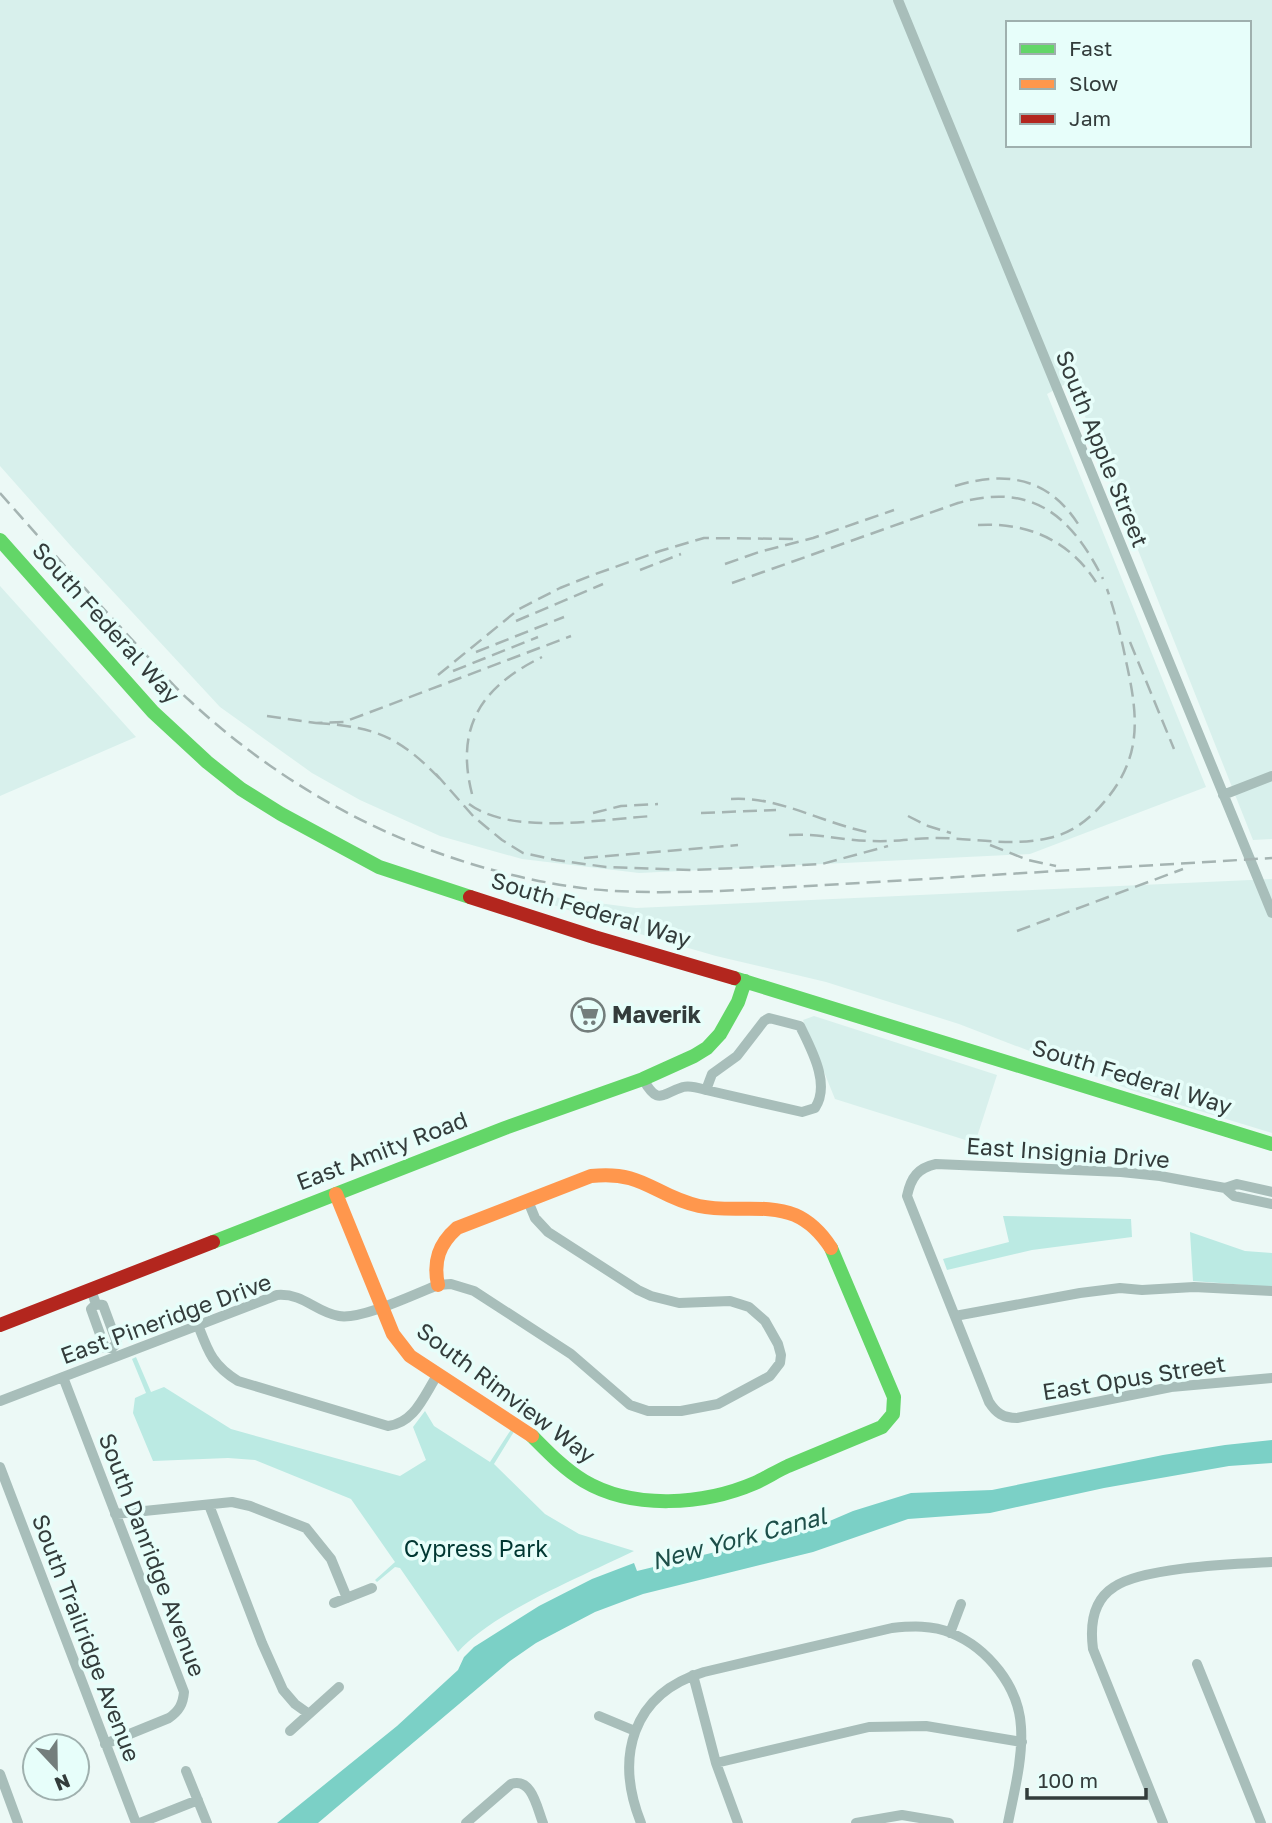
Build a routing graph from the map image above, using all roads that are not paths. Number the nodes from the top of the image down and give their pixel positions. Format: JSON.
{"nodes":[{"id":1,"x":898,"y":0,"type":"edge"},
{"id":2,"x":0,"y":540,"type":"edge"},
{"id":3,"x":1272,"y":776,"type":"edge"},
{"id":4,"x":1223,"y":795,"type":"junction"},
{"id":5,"x":1272,"y":913,"type":"edge"},
{"id":6,"x":745,"y":981,"type":"junction"},
{"id":7,"x":643,"y":1079,"type":"junction"},
{"id":8,"x":706,"y":1090,"type":"junction"},
{"id":9,"x":1272,"y":1144,"type":"edge"},
{"id":10,"x":1225,"y":1188,"type":"junction"},
{"id":11,"x":1272,"y":1192,"type":"edge"},
{"id":12,"x":336,"y":1194,"type":"junction"},
{"id":13,"x":528,"y":1201,"type":"junction"},
{"id":14,"x":1272,"y":1204,"type":"edge"},
{"id":15,"x":438,"y":1285,"type":"junction"},
{"id":16,"x":1272,"y":1291,"type":"edge"},
{"id":17,"x":93,"y":1297,"type":"junction"},
{"id":18,"x":382,"y":1306,"type":"junction"},
{"id":19,"x":955,"y":1316,"type":"junction"},
{"id":20,"x":0,"y":1325,"type":"edge"},
{"id":21,"x":198,"y":1325,"type":"junction"},
{"id":22,"x":114,"y":1352,"type":"junction"},
{"id":23,"x":438,"y":1374,"type":"junction"},
{"id":24,"x":63,"y":1377,"type":"junction"},
{"id":25,"x":1272,"y":1378,"type":"edge"},
{"id":26,"x":0,"y":1401,"type":"edge"},
{"id":27,"x":0,"y":1467,"type":"edge"},
{"id":28,"x":209,"y":1505,"type":"junction"},
{"id":29,"x":115,"y":1514,"type":"junction"},
{"id":30,"x":1272,"y":1562,"type":"edge"},
{"id":31,"x":372,"y":1588,"type":"dead end"},
{"id":32,"x":347,"y":1598,"type":"junction"},
{"id":33,"x":334,"y":1603,"type":"dead end"},
{"id":34,"x":961,"y":1604,"type":"dead end"},
{"id":35,"x":950,"y":1633,"type":"junction"},
{"id":36,"x":1197,"y":1664,"type":"dead end"},
{"id":37,"x":693,"y":1675,"type":"junction"},
{"id":38,"x":340,"y":1687,"type":"dead end"},
{"id":39,"x":309,"y":1714,"type":"junction"},
{"id":40,"x":599,"y":1716,"type":"dead end"},
{"id":41,"x":290,"y":1731,"type":"dead end"},
{"id":42,"x":635,"y":1731,"type":"junction"},
{"id":43,"x":1022,"y":1742,"type":"junction"},
{"id":44,"x":105,"y":1744,"type":"junction"},
{"id":45,"x":716,"y":1763,"type":"junction"},
{"id":46,"x":186,"y":1771,"type":"dead end"},
{"id":47,"x":0,"y":1773,"type":"edge"},
{"id":48,"x":198,"y":1800,"type":"junction"},
{"id":49,"x":901,"y":1819,"type":"edge"},
{"id":50,"x":18,"y":1823,"type":"edge"},
{"id":51,"x":138,"y":1823,"type":"edge"},
{"id":52,"x":207,"y":1823,"type":"edge"},
{"id":53,"x":466,"y":1823,"type":"edge"},
{"id":54,"x":543,"y":1823,"type":"edge"},
{"id":55,"x":641,"y":1823,"type":"edge"},
{"id":56,"x":738,"y":1823,"type":"edge"},
{"id":57,"x":856,"y":1823,"type":"edge"},
{"id":58,"x":949,"y":1823,"type":"edge"},
{"id":59,"x":1008,"y":1823,"type":"edge"},
{"id":60,"x":1163,"y":1823,"type":"edge"},
{"id":61,"x":1261,"y":1823,"type":"edge"}],
"edges":[{"from":1,"to":4,"type":"street","name":"South Apple Street"},
{"from":2,"to":6,"type":"street","name":"South Federal Way"},
{"from":3,"to":4,"type":"street"},
{"from":4,"to":5,"type":"street","name":"South Apple Street"},
{"from":6,"to":7,"type":"street","name":"East Amity Road"},
{"from":6,"to":9,"type":"street","name":"South Federal Way"},
{"from":7,"to":8,"type":"street"},
{"from":7,"to":12,"type":"street","name":"East Amity Road"},
{"from":8,"to":8,"type":"street"},
{"from":10,"to":11,"type":"street","name":"East Insignia Drive"},
{"from":10,"to":14,"type":"street","name":"East Insignia Drive"},
{"from":10,"to":19,"type":"street","name":"East Insignia Drive"},
{"from":12,"to":17,"type":"street","name":"East Amity Road"},
{"from":12,"to":18,"type":"street","name":"South Rimview Way"},
{"from":13,"to":15,"type":"street"},
{"from":13,"to":15,"type":"street","name":"East Pineridge Drive"},
{"from":13,"to":23,"type":"street","name":"South Rimview Way"},
{"from":15,"to":18,"type":"street","name":"East Pineridge Drive"},
{"from":16,"to":19,"type":"street"},
{"from":17,"to":20,"type":"street","name":"East Amity Road"},
{"from":17,"to":22,"type":"street"},
{"from":18,"to":21,"type":"street","name":"East Pineridge Drive"},
{"from":18,"to":23,"type":"street","name":"South Rimview Way"},
{"from":19,"to":25,"type":"street","name":"East Opus Street"},
{"from":21,"to":22,"type":"street","name":"East Pineridge Drive"},
{"from":21,"to":23,"type":"street"},
{"from":22,"to":24,"type":"street","name":"East Pineridge Drive"},
{"from":24,"to":26,"type":"street","name":"East Pineridge Drive"},
{"from":24,"to":29,"type":"street","name":"South Danridge Avenue"},
{"from":27,"to":44,"type":"street","name":"South Trailridge Avenue"},
{"from":28,"to":29,"type":"street"},
{"from":28,"to":32,"type":"street"},
{"from":28,"to":39,"type":"street"},
{"from":29,"to":44,"type":"street","name":"South Danridge Avenue"},
{"from":30,"to":60,"type":"street"},
{"from":31,"to":32,"type":"street"},
{"from":32,"to":33,"type":"street"},
{"from":34,"to":35,"type":"street"},
{"from":35,"to":37,"type":"street"},
{"from":35,"to":43,"type":"street"},
{"from":36,"to":61,"type":"street"},
{"from":37,"to":42,"type":"street"},
{"from":37,"to":45,"type":"street"},
{"from":38,"to":39,"type":"street"},
{"from":39,"to":41,"type":"street"},
{"from":40,"to":42,"type":"street"},
{"from":42,"to":55,"type":"street"},
{"from":43,"to":45,"type":"street"},
{"from":43,"to":59,"type":"street"},
{"from":44,"to":51,"type":"street","name":"South Trailridge Avenue"},
{"from":45,"to":56,"type":"street"},
{"from":46,"to":48,"type":"street"},
{"from":47,"to":50,"type":"street"},
{"from":48,"to":51,"type":"street"},
{"from":48,"to":52,"type":"street"},
{"from":49,"to":57,"type":"street"},
{"from":49,"to":58,"type":"street"},
{"from":53,"to":54,"type":"street"}]}
